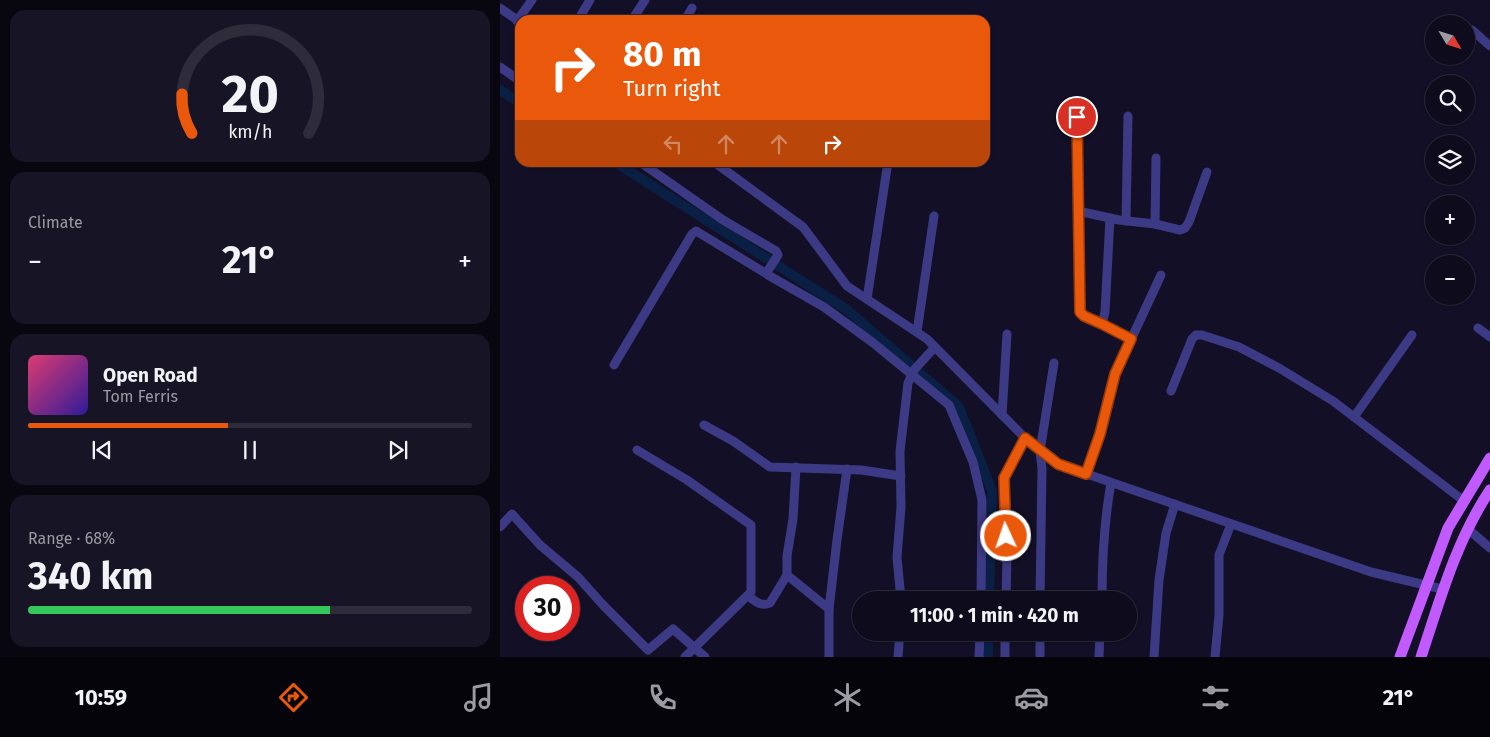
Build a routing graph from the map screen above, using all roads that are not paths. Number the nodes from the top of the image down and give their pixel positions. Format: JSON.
{"nodes":[{"id":1,"x":532,"y":0,"type":"edge"},
{"id":2,"x":590,"y":0,"type":"edge"},
{"id":3,"x":645,"y":0,"type":"edge"},
{"id":4,"x":500,"y":8,"type":"edge"},
{"id":5,"x":692,"y":8,"type":"dead end"},
{"id":6,"x":523,"y":15,"type":"edge"},
{"id":7,"x":581,"y":15,"type":"edge"},
{"id":8,"x":635,"y":15,"type":"edge"},
{"id":9,"x":688,"y":15,"type":"edge"},
{"id":10,"x":515,"y":18,"type":"edge"},
{"id":11,"x":1475,"y":33,"type":"edge"},
{"id":12,"x":1490,"y":46,"type":"edge"},
{"id":13,"x":500,"y":68,"type":"edge"},
{"id":14,"x":515,"y":78,"type":"edge"},
{"id":15,"x":1128,"y":116,"type":"dead end"},
{"id":16,"x":1077,"y":117,"type":"dead end"},
{"id":17,"x":1156,"y":158,"type":"dead end"},
{"id":18,"x":647,"y":167,"type":"edge"},
{"id":19,"x":721,"y":167,"type":"edge"},
{"id":20,"x":887,"y":167,"type":"edge"},
{"id":21,"x":1207,"y":172,"type":"dead end"},
{"id":22,"x":1078,"y":211,"type":"junction"},
{"id":23,"x":934,"y":216,"type":"dead end"},
{"id":24,"x":1110,"y":218,"type":"junction"},
{"id":25,"x":1126,"y":221,"type":"junction"},
{"id":26,"x":1155,"y":224,"type":"junction"},
{"id":27,"x":769,"y":270,"type":"junction"},
{"id":28,"x":1161,"y":275,"type":"dead end"},
{"id":29,"x":866,"y":299,"type":"junction"},
{"id":30,"x":1102,"y":324,"type":"junction"},
{"id":31,"x":1478,"y":328,"type":"dead end"},
{"id":32,"x":917,"y":332,"type":"junction"},
{"id":33,"x":1007,"y":334,"type":"dead end"},
{"id":34,"x":1412,"y":335,"type":"dead end"},
{"id":35,"x":1490,"y":336,"type":"edge"},
{"id":36,"x":1131,"y":339,"type":"junction"},
{"id":37,"x":935,"y":347,"type":"junction"},
{"id":38,"x":1054,"y":362,"type":"dead end"},
{"id":39,"x":614,"y":365,"type":"dead end"},
{"id":40,"x":915,"y":370,"type":"junction"},
{"id":41,"x":1171,"y":391,"type":"dead end"},
{"id":42,"x":1002,"y":415,"type":"junction"},
{"id":43,"x":1354,"y":417,"type":"junction"},
{"id":44,"x":704,"y":425,"type":"dead end"},
{"id":45,"x":1025,"y":438,"type":"junction"},
{"id":46,"x":637,"y":450,"type":"dead end"},
{"id":47,"x":1040,"y":451,"type":"junction"},
{"id":48,"x":1489,"y":461,"type":"edge"},
{"id":49,"x":796,"y":467,"type":"junction"},
{"id":50,"x":847,"y":469,"type":"junction"},
{"id":51,"x":1086,"y":474,"type":"junction"},
{"id":52,"x":901,"y":476,"type":"junction"},
{"id":53,"x":1111,"y":482,"type":"junction"},
{"id":54,"x":1490,"y":490,"type":"edge"},
{"id":55,"x":1464,"y":501,"type":"junction"},
{"id":56,"x":1175,"y":504,"type":"junction"},
{"id":57,"x":1231,"y":524,"type":"junction"},
{"id":58,"x":500,"y":527,"type":"edge"},
{"id":59,"x":1446,"y":532,"type":"junction"},
{"id":60,"x":1466,"y":533,"type":"junction"},
{"id":61,"x":1490,"y":548,"type":"edge"},
{"id":62,"x":787,"y":575,"type":"junction"},
{"id":63,"x":1427,"y":585,"type":"junction"},
{"id":64,"x":1442,"y":589,"type":"junction"},
{"id":65,"x":900,"y":591,"type":"edge"},
{"id":66,"x":981,"y":591,"type":"edge"},
{"id":67,"x":1006,"y":591,"type":"edge"},
{"id":68,"x":1040,"y":591,"type":"edge"},
{"id":69,"x":1102,"y":591,"type":"edge"},
{"id":70,"x":748,"y":596,"type":"junction"},
{"id":71,"x":829,"y":609,"type":"junction"},
{"id":72,"x":899,"y":641,"type":"edge"},
{"id":73,"x":980,"y":641,"type":"edge"},
{"id":74,"x":1005,"y":641,"type":"edge"},
{"id":75,"x":1040,"y":641,"type":"edge"},
{"id":76,"x":1099,"y":641,"type":"edge"},
{"id":77,"x":695,"y":648,"type":"junction"},
{"id":78,"x":686,"y":657,"type":"edge"},
{"id":79,"x":705,"y":657,"type":"edge"},
{"id":80,"x":829,"y":657,"type":"edge"},
{"id":81,"x":898,"y":657,"type":"edge"},
{"id":82,"x":979,"y":657,"type":"edge"},
{"id":83,"x":1005,"y":657,"type":"edge"},
{"id":84,"x":1040,"y":657,"type":"edge"},
{"id":85,"x":1098,"y":657,"type":"edge"},
{"id":86,"x":1154,"y":657,"type":"edge"},
{"id":87,"x":1215,"y":657,"type":"edge"},
{"id":88,"x":1400,"y":657,"type":"edge"},
{"id":89,"x":1421,"y":657,"type":"edge"}],
"edges":[{"from":1,"to":6,"type":"street"},
{"from":2,"to":7,"type":"street"},
{"from":3,"to":8,"type":"street"},
{"from":4,"to":10,"type":"street"},
{"from":5,"to":9,"type":"street"},
{"from":11,"to":12,"type":"street"},
{"from":13,"to":14,"type":"street"},
{"from":15,"to":25,"type":"street"},
{"from":16,"to":22,"type":"street"},
{"from":17,"to":26,"type":"street"},
{"from":18,"to":27,"type":"street"},
{"from":19,"to":29,"type":"street"},
{"from":20,"to":29,"type":"street"},
{"from":21,"to":26,"type":"street"},
{"from":22,"to":24,"type":"street"},
{"from":22,"to":30,"type":"street"},
{"from":23,"to":32,"type":"street"},
{"from":24,"to":25,"type":"street"},
{"from":24,"to":30,"type":"street"},
{"from":25,"to":26,"type":"street"},
{"from":27,"to":39,"type":"street"},
{"from":27,"to":40,"type":"street"},
{"from":28,"to":36,"type":"street"},
{"from":29,"to":32,"type":"street"},
{"from":30,"to":36,"type":"street"},
{"from":31,"to":35,"type":"street"},
{"from":32,"to":37,"type":"street"},
{"from":33,"to":42,"type":"street"},
{"from":34,"to":43,"type":"street"},
{"from":36,"to":51,"type":"street"},
{"from":37,"to":40,"type":"street"},
{"from":37,"to":42,"type":"street"},
{"from":38,"to":47,"type":"street"},
{"from":40,"to":52,"type":"street"},
{"from":40,"to":66,"type":"street"},
{"from":41,"to":43,"type":"street"},
{"from":42,"to":45,"type":"street"},
{"from":43,"to":55,"type":"street"},
{"from":44,"to":49,"type":"street"},
{"from":45,"to":47,"type":"street"},
{"from":45,"to":67,"type":"street"},
{"from":46,"to":70,"type":"street"},
{"from":47,"to":51,"type":"street"},
{"from":47,"to":68,"type":"street"},
{"from":48,"to":55,"type":"main road"},
{"from":49,"to":50,"type":"street"},
{"from":49,"to":62,"type":"street"},
{"from":50,"to":52,"type":"street"},
{"from":50,"to":71,"type":"street"},
{"from":51,"to":53,"type":"street"},
{"from":52,"to":65,"type":"street"},
{"from":53,"to":56,"type":"street"},
{"from":53,"to":69,"type":"street"},
{"from":54,"to":60,"type":"main road"},
{"from":55,"to":59,"type":"main road"},
{"from":56,"to":57,"type":"street"},
{"from":56,"to":86,"type":"street"},
{"from":57,"to":63,"type":"street"},
{"from":57,"to":87,"type":"street"},
{"from":58,"to":77,"type":"street"},
{"from":59,"to":60,"type":"main road"},
{"from":59,"to":63,"type":"main road"},
{"from":60,"to":61,"type":"street"},
{"from":60,"to":64,"type":"main road"},
{"from":62,"to":70,"type":"street"},
{"from":62,"to":71,"type":"street"},
{"from":63,"to":64,"type":"street"},
{"from":63,"to":88,"type":"main road"},
{"from":64,"to":89,"type":"main road"},
{"from":70,"to":77,"type":"street"},
{"from":71,"to":80,"type":"street"},
{"from":72,"to":81,"type":"street"},
{"from":73,"to":82,"type":"street"},
{"from":74,"to":83,"type":"street"},
{"from":75,"to":84,"type":"street"},
{"from":76,"to":85,"type":"street"},
{"from":77,"to":78,"type":"street"},
{"from":77,"to":79,"type":"street"}]}
